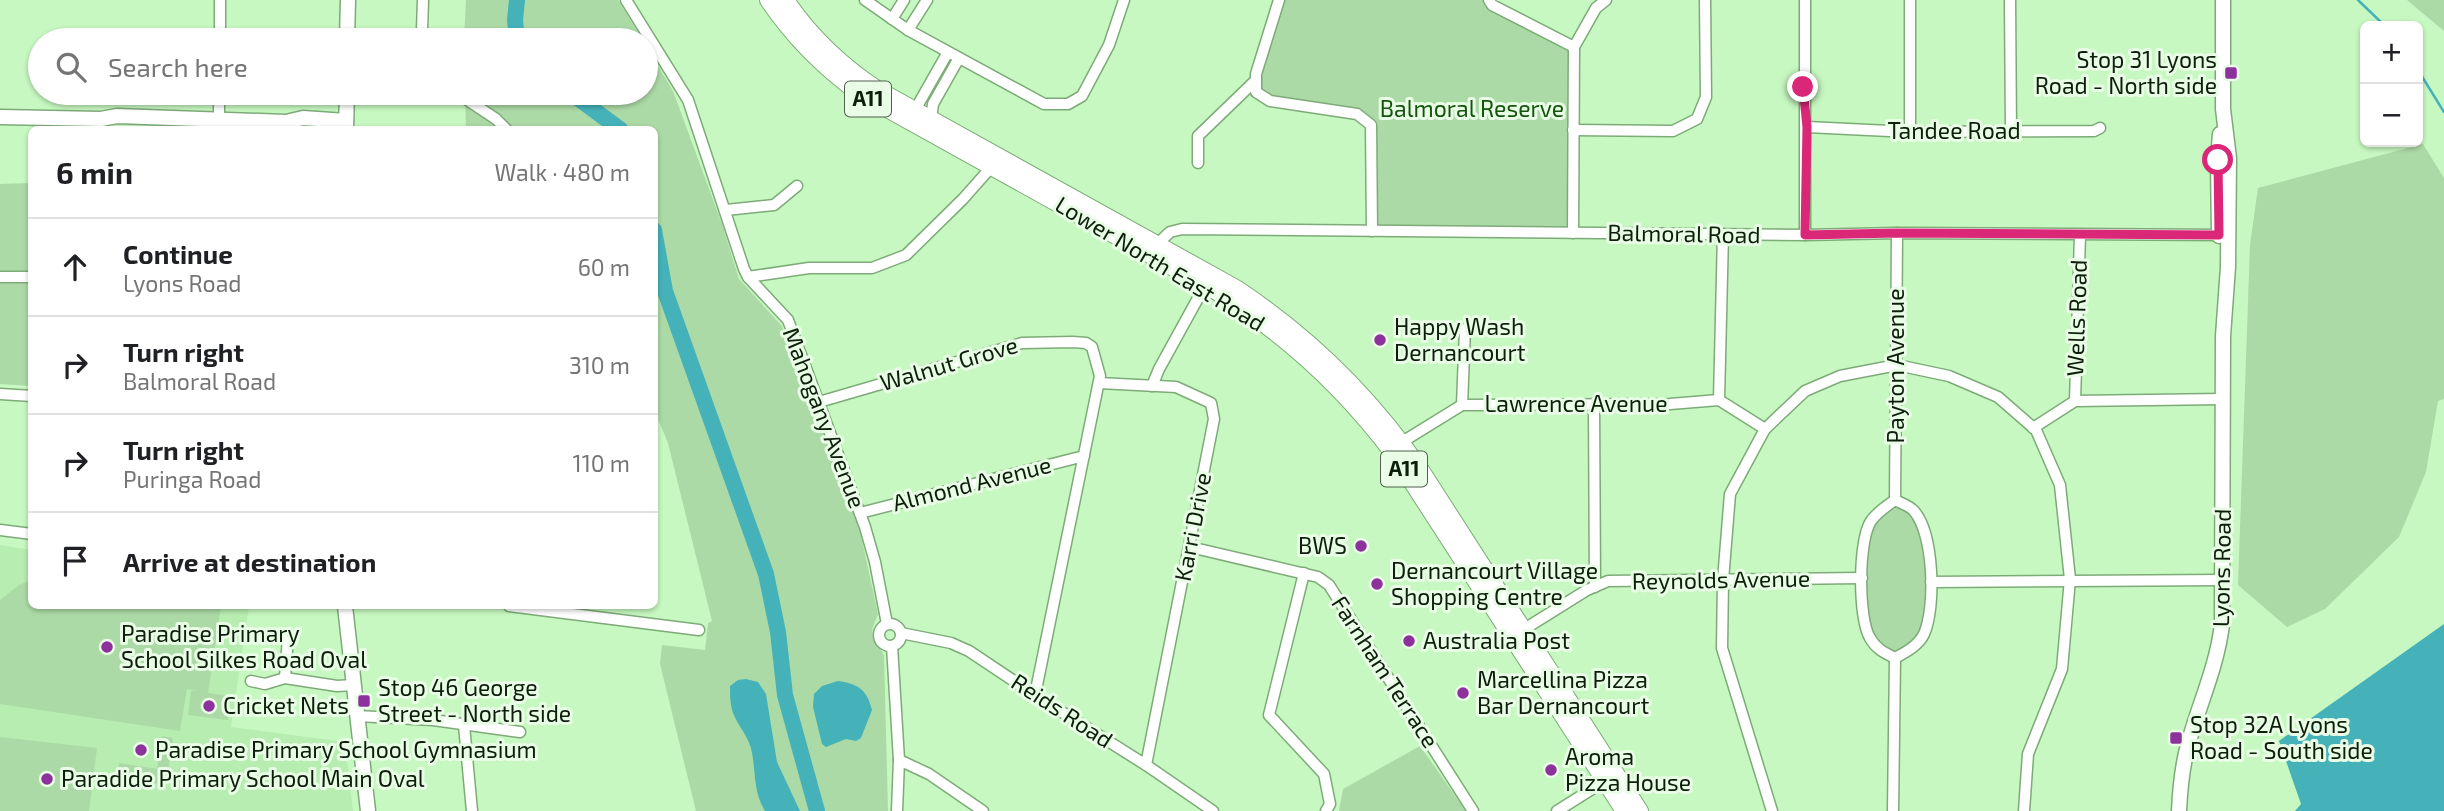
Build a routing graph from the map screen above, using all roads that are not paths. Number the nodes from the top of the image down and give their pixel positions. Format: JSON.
{"nodes":[{"id":1,"x":220,"y":0,"type":"edge"},
{"id":2,"x":348,"y":0,"type":"edge"},
{"id":3,"x":424,"y":0,"type":"edge"},
{"id":4,"x":626,"y":0,"type":"edge"},
{"id":5,"x":768,"y":0,"type":"edge"},
{"id":6,"x":786,"y":0,"type":"edge"},
{"id":7,"x":865,"y":0,"type":"edge"},
{"id":8,"x":904,"y":0,"type":"edge"},
{"id":9,"x":927,"y":0,"type":"edge"},
{"id":10,"x":1124,"y":0,"type":"edge"},
{"id":11,"x":1279,"y":0,"type":"edge"},
{"id":12,"x":1489,"y":0,"type":"edge"},
{"id":13,"x":1606,"y":0,"type":"edge"},
{"id":14,"x":1705,"y":0,"type":"edge"},
{"id":15,"x":1805,"y":0,"type":"edge"},
{"id":16,"x":1910,"y":0,"type":"edge"},
{"id":17,"x":2010,"y":0,"type":"edge"},
{"id":18,"x":2223,"y":0,"type":"edge"},
{"id":19,"x":892,"y":19,"type":"junction"},
{"id":20,"x":220,"y":28,"type":"edge"},
{"id":21,"x":347,"y":28,"type":"edge"},
{"id":22,"x":422,"y":28,"type":"edge"},
{"id":23,"x":643,"y":28,"type":"edge"},
{"id":24,"x":908,"y":30,"type":"junction"},
{"id":25,"x":1574,"y":47,"type":"junction"},
{"id":26,"x":658,"y":52,"type":"edge"},
{"id":27,"x":948,"y":52,"type":"junction"},
{"id":28,"x":958,"y":58,"type":"junction"},
{"id":29,"x":1256,"y":80,"type":"junction"},
{"id":30,"x":219,"y":105,"type":"edge"},
{"id":31,"x":346,"y":105,"type":"edge"},
{"id":32,"x":475,"y":105,"type":"edge"},
{"id":33,"x":0,"y":117,"type":"edge"},
{"id":34,"x":921,"y":119,"type":"junction"},
{"id":35,"x":219,"y":120,"type":"junction"},
{"id":36,"x":346,"y":125,"type":"edge"},
{"id":37,"x":503,"y":126,"type":"edge"},
{"id":38,"x":1807,"y":127,"type":"junction"},
{"id":39,"x":2100,"y":128,"type":"dead end"},
{"id":40,"x":1573,"y":130,"type":"junction"},
{"id":41,"x":1910,"y":132,"type":"junction"},
{"id":42,"x":2011,"y":132,"type":"junction"},
{"id":43,"x":995,"y":161,"type":"junction"},
{"id":44,"x":1198,"y":163,"type":"dead end"},
{"id":45,"x":797,"y":186,"type":"dead end"},
{"id":46,"x":726,"y":210,"type":"junction"},
{"id":47,"x":1372,"y":231,"type":"junction"},
{"id":48,"x":1573,"y":233,"type":"junction"},
{"id":49,"x":1897,"y":233,"type":"junction"},
{"id":50,"x":1723,"y":234,"type":"junction"},
{"id":51,"x":2080,"y":234,"type":"junction"},
{"id":52,"x":1805,"y":235,"type":"junction"},
{"id":53,"x":2223,"y":235,"type":"junction"},
{"id":54,"x":1153,"y":248,"type":"junction"},
{"id":55,"x":0,"y":277,"type":"edge"},
{"id":56,"x":28,"y":277,"type":"edge"},
{"id":57,"x":748,"y":277,"type":"junction"},
{"id":58,"x":1209,"y":280,"type":"junction"},
{"id":59,"x":1465,"y":330,"type":"dead end"},
{"id":60,"x":1897,"y":365,"type":"junction"},
{"id":61,"x":1099,"y":380,"type":"junction"},
{"id":62,"x":1152,"y":386,"type":"junction"},
{"id":63,"x":0,"y":394,"type":"edge"},
{"id":64,"x":28,"y":396,"type":"edge"},
{"id":65,"x":2223,"y":399,"type":"junction"},
{"id":66,"x":1719,"y":400,"type":"junction"},
{"id":67,"x":2075,"y":401,"type":"junction"},
{"id":68,"x":819,"y":402,"type":"junction"},
{"id":69,"x":1594,"y":404,"type":"junction"},
{"id":70,"x":1462,"y":405,"type":"junction"},
{"id":71,"x":2033,"y":428,"type":"junction"},
{"id":72,"x":1765,"y":429,"type":"junction"},
{"id":73,"x":1402,"y":442,"type":"junction"},
{"id":74,"x":1084,"y":456,"type":"junction"},
{"id":75,"x":1895,"y":500,"type":"junction"},
{"id":76,"x":860,"y":513,"type":"junction"},
{"id":77,"x":0,"y":530,"type":"edge"},
{"id":78,"x":28,"y":534,"type":"edge"},
{"id":79,"x":1190,"y":547,"type":"junction"},
{"id":80,"x":1304,"y":573,"type":"junction"},
{"id":81,"x":1862,"y":578,"type":"junction"},
{"id":82,"x":2070,"y":579,"type":"junction"},
{"id":83,"x":1723,"y":580,"type":"junction"},
{"id":84,"x":2223,"y":580,"type":"junction"},
{"id":85,"x":1931,"y":582,"type":"junction"},
{"id":86,"x":1595,"y":587,"type":"junction"},
{"id":87,"x":345,"y":609,"type":"edge"},
{"id":88,"x":542,"y":609,"type":"edge"},
{"id":89,"x":887,"y":624,"type":"junction"},
{"id":90,"x":699,"y":630,"type":"dead end"},
{"id":91,"x":901,"y":633,"type":"junction"},
{"id":92,"x":1518,"y":633,"type":"junction"},
{"id":93,"x":288,"y":637,"type":"dead end"},
{"id":94,"x":892,"y":646,"type":"junction"},
{"id":95,"x":1895,"y":658,"type":"junction"},
{"id":96,"x":285,"y":678,"type":"junction"},
{"id":97,"x":251,"y":681,"type":"dead end"},
{"id":98,"x":354,"y":685,"type":"junction"},
{"id":99,"x":1035,"y":695,"type":"junction"},
{"id":100,"x":357,"y":716,"type":"junction"},
{"id":101,"x":464,"y":724,"type":"junction"},
{"id":102,"x":520,"y":732,"type":"dead end"},
{"id":103,"x":899,"y":760,"type":"junction"},
{"id":104,"x":1146,"y":765,"type":"junction"},
{"id":105,"x":1610,"y":778,"type":"junction"},
{"id":106,"x":368,"y":811,"type":"edge"},
{"id":107,"x":472,"y":811,"type":"edge"},
{"id":108,"x":897,"y":811,"type":"edge"},
{"id":109,"x":983,"y":811,"type":"edge"},
{"id":110,"x":1213,"y":811,"type":"edge"},
{"id":111,"x":1326,"y":811,"type":"edge"},
{"id":112,"x":1473,"y":811,"type":"edge"},
{"id":113,"x":1557,"y":811,"type":"edge"},
{"id":114,"x":1624,"y":811,"type":"edge"},
{"id":115,"x":1640,"y":811,"type":"edge"},
{"id":116,"x":1772,"y":811,"type":"edge"},
{"id":117,"x":1893,"y":811,"type":"edge"},
{"id":118,"x":2024,"y":811,"type":"edge"},
{"id":119,"x":2179,"y":811,"type":"edge"}],
"edges":[{"from":1,"to":20,"type":"street"},
{"from":2,"to":21,"type":"street"},
{"from":3,"to":22,"type":"street"},
{"from":4,"to":23,"type":"street","name":"Mahogany Avenue"},
{"from":5,"to":34,"type":"main road","name":"Lower North East Road","number":"A11"},
{"from":6,"to":34,"type":"main road","name":"Lower North East Road","number":"A11"},
{"from":7,"to":19,"type":"street"},
{"from":8,"to":19,"type":"street"},
{"from":9,"to":24,"type":"street"},
{"from":10,"to":28,"type":"street"},
{"from":11,"to":29,"type":"street"},
{"from":12,"to":25,"type":"street"},
{"from":13,"to":25,"type":"street"},
{"from":14,"to":40,"type":"street"},
{"from":15,"to":38,"type":"street"},
{"from":16,"to":41,"type":"street"},
{"from":17,"to":42,"type":"street"},
{"from":18,"to":53,"type":"street","name":"Lyons Road"},
{"from":19,"to":24,"type":"street"},
{"from":24,"to":27,"type":"street"},
{"from":25,"to":40,"type":"street"},
{"from":26,"to":46,"type":"street","name":"Mahogany Avenue"},
{"from":27,"to":28,"type":"street"},
{"from":27,"to":34,"type":"street"},
{"from":28,"to":34,"type":"street"},
{"from":29,"to":44,"type":"street"},
{"from":29,"to":47,"type":"street"},
{"from":30,"to":35,"type":"street"},
{"from":31,"to":36,"type":"street"},
{"from":32,"to":37,"type":"street"},
{"from":33,"to":35,"type":"street"},
{"from":34,"to":43,"type":"main road","name":"Lower North East Road","number":"A11"},
{"from":35,"to":36,"type":"street"},
{"from":38,"to":41,"type":"street","name":"Tandee Road"},
{"from":38,"to":52,"type":"street"},
{"from":39,"to":42,"type":"street","name":"Tandee Road"},
{"from":40,"to":48,"type":"street"},
{"from":41,"to":42,"type":"street","name":"Tandee Road"},
{"from":43,"to":54,"type":"main road","name":"Lower North East Road","number":"A11"},
{"from":43,"to":57,"type":"street"},
{"from":45,"to":46,"type":"street"},
{"from":46,"to":57,"type":"street","name":"Mahogany Avenue"},
{"from":47,"to":48,"type":"street","name":"Balmoral Road"},
{"from":47,"to":54,"type":"street","name":"Balmoral Road"},
{"from":48,"to":50,"type":"street","name":"Balmoral Road"},
{"from":49,"to":51,"type":"street","name":"Balmoral Road"},
{"from":49,"to":52,"type":"street","name":"Balmoral Road"},
{"from":49,"to":60,"type":"street","name":"Payton Avenue"},
{"from":50,"to":52,"type":"street","name":"Balmoral Road"},
{"from":50,"to":66,"type":"street"},
{"from":51,"to":53,"type":"street","name":"Balmoral Road"},
{"from":51,"to":67,"type":"street","name":"Wells Road"},
{"from":53,"to":65,"type":"street","name":"Lyons Road"},
{"from":54,"to":58,"type":"main road","name":"Lower North East Road","number":"A11"},
{"from":55,"to":56,"type":"street"},
{"from":57,"to":68,"type":"street","name":"Mahogany Avenue"},
{"from":58,"to":62,"type":"street"},
{"from":58,"to":73,"type":"main road","name":"Lower North East Road","number":"A11"},
{"from":58,"to":92,"type":"main road","name":"Lower North East Road","number":"A11"},
{"from":59,"to":70,"type":"street"},
{"from":60,"to":71,"type":"street"},
{"from":60,"to":72,"type":"street"},
{"from":60,"to":75,"type":"street","name":"Payton Avenue"},
{"from":61,"to":62,"type":"street","name":"Karri Drive"},
{"from":61,"to":68,"type":"street","name":"Walnut Grove"},
{"from":61,"to":74,"type":"street"},
{"from":62,"to":79,"type":"street","name":"Karri Drive"},
{"from":63,"to":64,"type":"street"},
{"from":65,"to":67,"type":"street"},
{"from":65,"to":84,"type":"street","name":"Lyons Road"},
{"from":66,"to":69,"type":"street","name":"Lawrence Avenue"},
{"from":66,"to":72,"type":"street"},
{"from":67,"to":71,"type":"street"},
{"from":68,"to":76,"type":"street","name":"Mahogany Avenue"},
{"from":69,"to":70,"type":"street","name":"Lawrence Avenue"},
{"from":69,"to":86,"type":"street"},
{"from":70,"to":73,"type":"street","name":"Lawrence Avenue"},
{"from":71,"to":82,"type":"street"},
{"from":72,"to":83,"type":"street"},
{"from":73,"to":92,"type":"main road","name":"Lower North East Road","number":"A11"},
{"from":74,"to":76,"type":"street","name":"Almond Avenue"},
{"from":74,"to":99,"type":"street"},
{"from":75,"to":81,"type":"street"},
{"from":75,"to":85,"type":"street"},
{"from":76,"to":89,"type":"street","name":"Mahogany Avenue"},
{"from":77,"to":78,"type":"street"},
{"from":79,"to":80,"type":"street","name":"Farnham Terrace"},
{"from":79,"to":104,"type":"street","name":"Karri Drive"},
{"from":80,"to":111,"type":"street"},
{"from":80,"to":112,"type":"street","name":"Farnham Terrace"},
{"from":81,"to":83,"type":"street","name":"Reynolds Avenue"},
{"from":81,"to":95,"type":"street"},
{"from":82,"to":84,"type":"street"},
{"from":82,"to":85,"type":"street"},
{"from":82,"to":118,"type":"street"},
{"from":83,"to":86,"type":"street","name":"Reynolds Avenue"},
{"from":83,"to":116,"type":"street"},
{"from":84,"to":119,"type":"street","name":"Lyons Road"},
{"from":85,"to":95,"type":"street"},
{"from":86,"to":92,"type":"street","name":"Reynolds Avenue"},
{"from":87,"to":98,"type":"street"},
{"from":88,"to":90,"type":"street"},
{"from":89,"to":91,"type":"street"},
{"from":89,"to":94,"type":"street"},
{"from":91,"to":94,"type":"street"},
{"from":91,"to":99,"type":"street","name":"Reids Road"},
{"from":92,"to":105,"type":"main road","name":"Lower North East Road","number":"A11"},
{"from":93,"to":96,"type":"street"},
{"from":94,"to":103,"type":"street"},
{"from":95,"to":117,"type":"street"},
{"from":96,"to":97,"type":"street"},
{"from":96,"to":98,"type":"street"},
{"from":98,"to":100,"type":"street"},
{"from":99,"to":104,"type":"street","name":"Reids Road"},
{"from":100,"to":101,"type":"street"},
{"from":100,"to":106,"type":"street"},
{"from":101,"to":102,"type":"street"},
{"from":101,"to":107,"type":"street"},
{"from":103,"to":108,"type":"street"},
{"from":103,"to":109,"type":"street"},
{"from":104,"to":110,"type":"street","name":"Reids Road"},
{"from":105,"to":113,"type":"street"},
{"from":105,"to":114,"type":"main road","name":"Lower North East Road","number":"A11"},
{"from":105,"to":115,"type":"main road","name":"Lower North East Road","number":"A11"}]}
